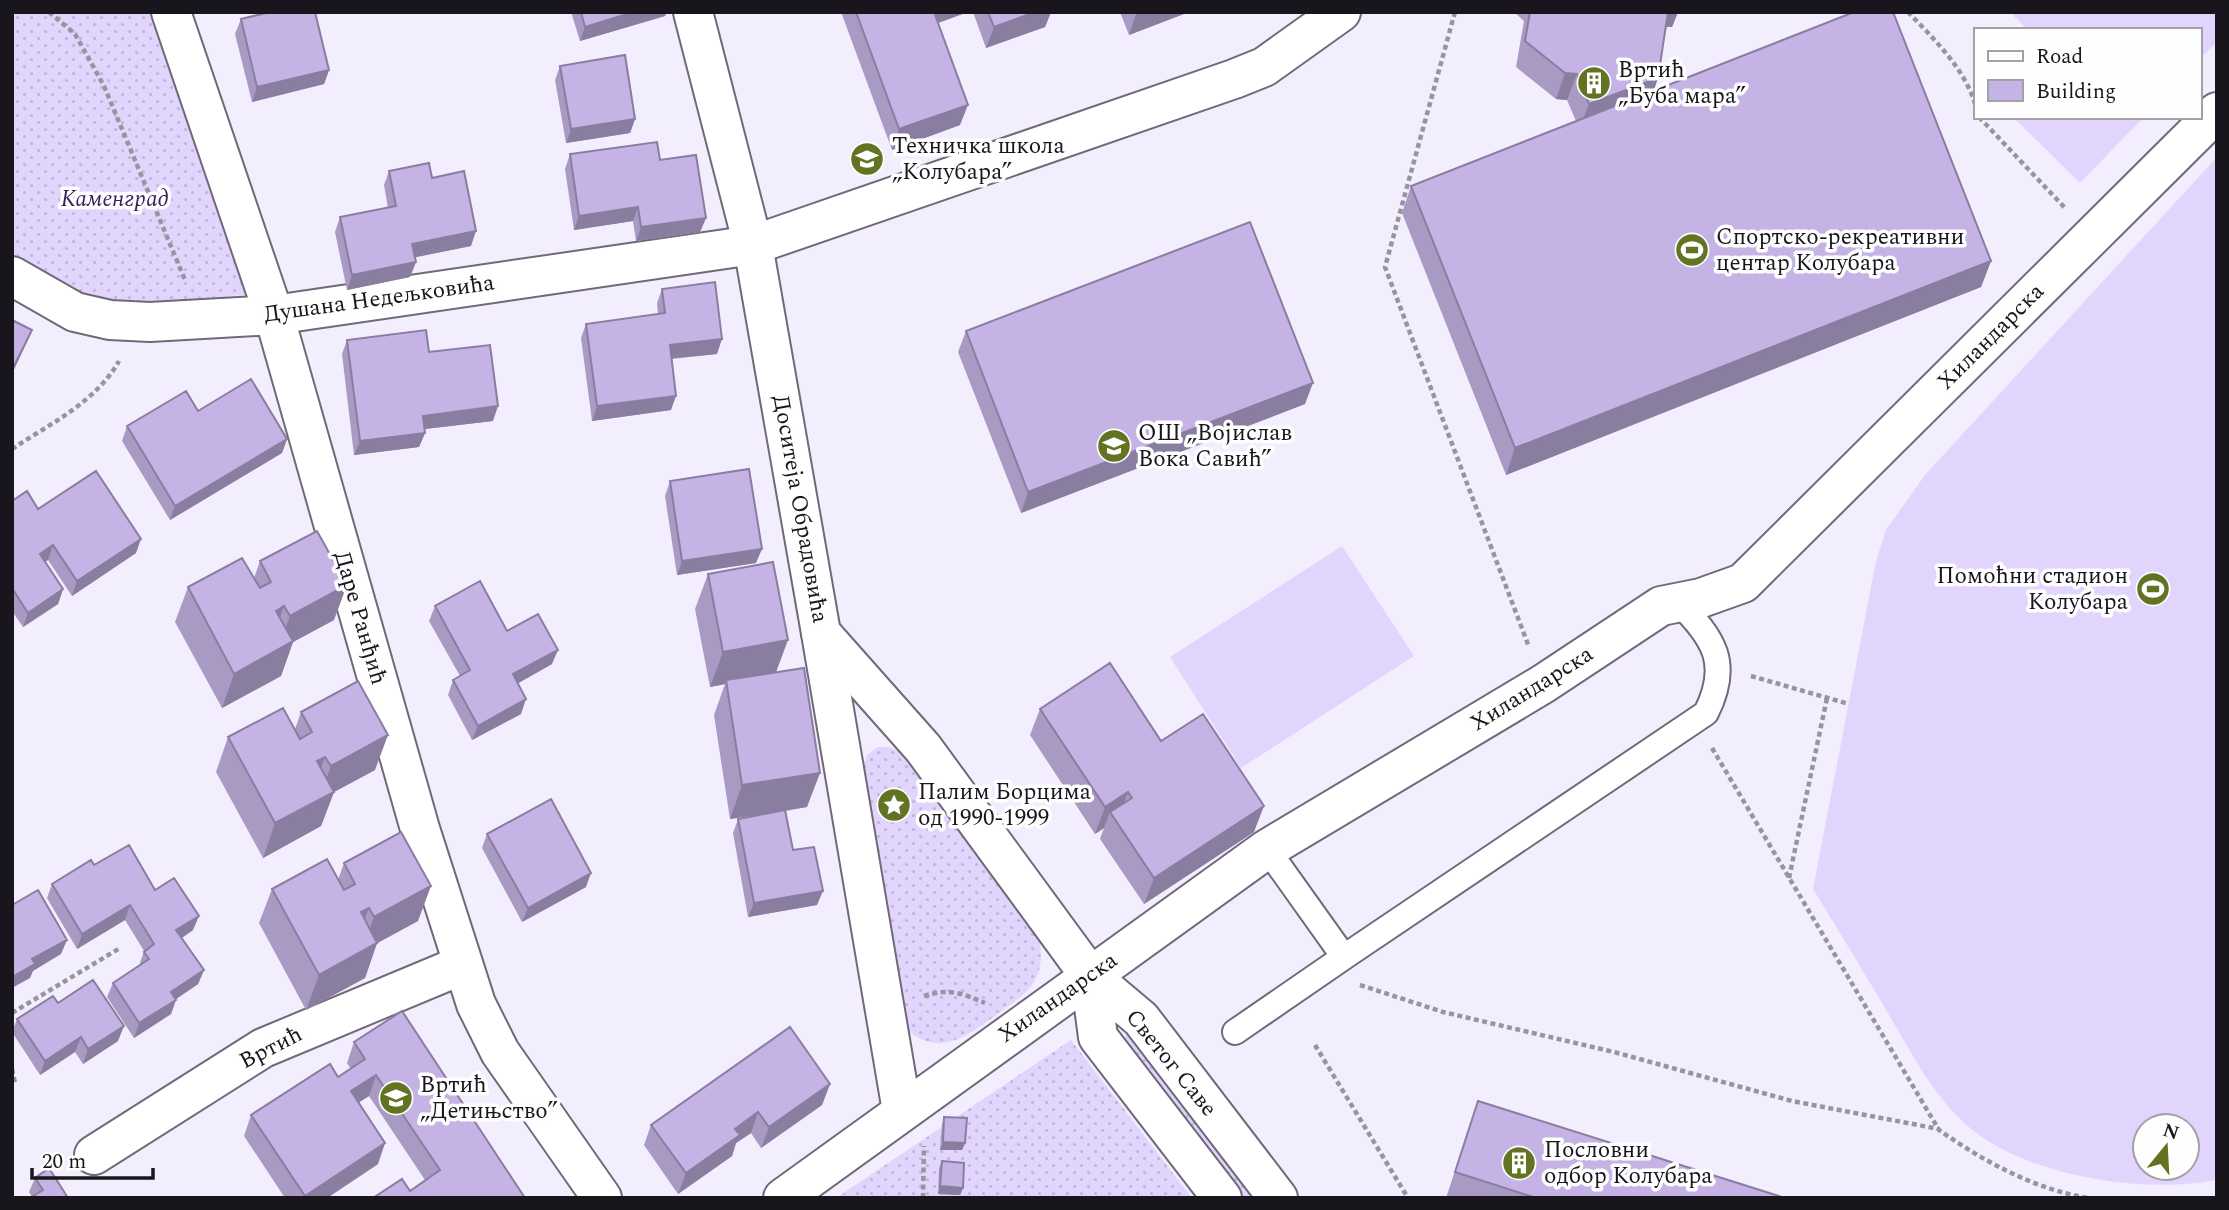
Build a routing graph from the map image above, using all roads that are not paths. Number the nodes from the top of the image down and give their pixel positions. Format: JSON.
{"nodes":[{"id":1,"x":171,"y":12,"type":"edge"},
{"id":2,"x":694,"y":12,"type":"edge"},
{"id":3,"x":1340,"y":12,"type":"edge"},
{"id":4,"x":2217,"y":111,"type":"edge"},
{"id":5,"x":753,"y":245,"type":"junction"},
{"id":6,"x":12,"y":276,"type":"edge"},
{"id":7,"x":274,"y":315,"type":"junction"},
{"id":8,"x":1678,"y":602,"type":"junction"},
{"id":9,"x":821,"y":633,"type":"junction"},
{"id":10,"x":1267,"y":849,"type":"junction"},
{"id":11,"x":1344,"y":957,"type":"junction"},
{"id":12,"x":461,"y":965,"type":"junction"},
{"id":13,"x":1090,"y":976,"type":"junction"},
{"id":14,"x":1234,"y":1032,"type":"dead end"},
{"id":15,"x":913,"y":1125,"type":"junction"},
{"id":16,"x":94,"y":1155,"type":"dead end"},
{"id":17,"x":602,"y":1198,"type":"edge"},
{"id":18,"x":783,"y":1198,"type":"edge"},
{"id":19,"x":1222,"y":1198,"type":"edge"},
{"id":20,"x":1278,"y":1198,"type":"edge"}],
"edges":[{"from":1,"to":7,"type":"street","name":"Даре Ранђић"},
{"from":2,"to":5,"type":"street","name":"Доситеја Обрадовића"},
{"from":3,"to":5,"type":"street"},
{"from":4,"to":8,"type":"street","name":"Хиландарска"},
{"from":5,"to":7,"type":"street","name":"Душана Недељковића"},
{"from":5,"to":9,"type":"street","name":"Доситеја Обрадовића"},
{"from":6,"to":7,"type":"street","name":"Душана Недељковића"},
{"from":7,"to":12,"type":"street","name":"Даре Ранђић"},
{"from":8,"to":10,"type":"street","name":"Хиландарска"},
{"from":8,"to":11,"type":"lane"},
{"from":9,"to":13,"type":"street","name":"Доситеја Обрадовића"},
{"from":9,"to":15,"type":"street"},
{"from":10,"to":11,"type":"lane"},
{"from":10,"to":13,"type":"street","name":"Хиландарска"},
{"from":11,"to":14,"type":"lane"},
{"from":12,"to":16,"type":"street","name":"Вртић"},
{"from":12,"to":17,"type":"street","name":"Даре Ранђић"},
{"from":13,"to":15,"type":"street","name":"Хиландарска"},
{"from":13,"to":19,"type":"street","name":"Светог Саве"},
{"from":13,"to":20,"type":"street","name":"Светог Саве"},
{"from":15,"to":18,"type":"street","name":"Хиландарска"}]}
